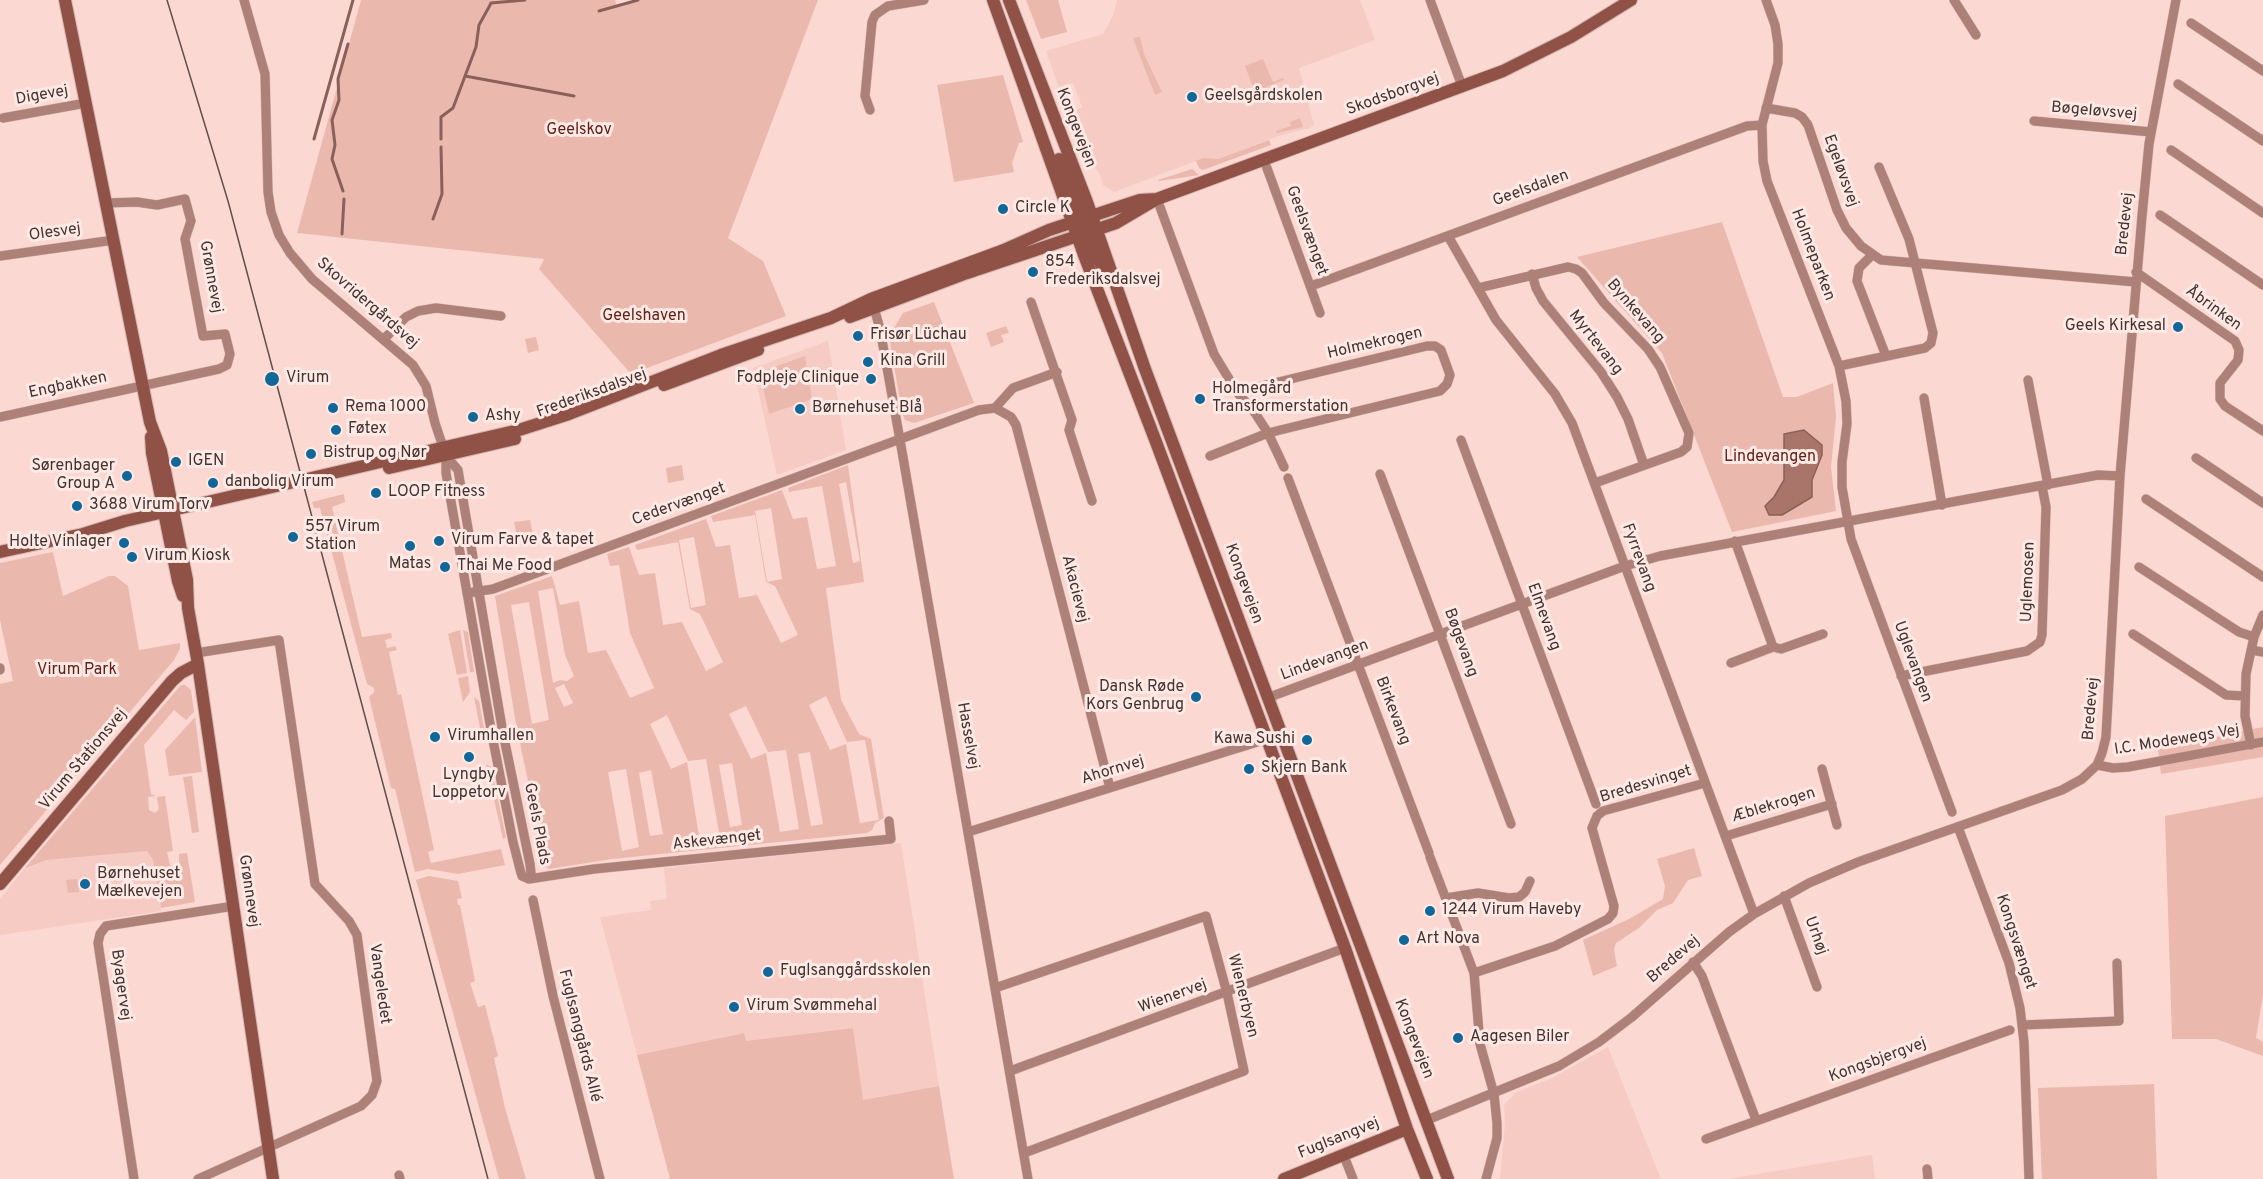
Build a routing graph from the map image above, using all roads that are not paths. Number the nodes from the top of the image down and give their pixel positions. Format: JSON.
{"nodes":[{"id":1,"x":65,"y":0,"type":"edge"},
{"id":2,"x":244,"y":0,"type":"edge"},
{"id":3,"x":924,"y":0,"type":"edge"},
{"id":4,"x":993,"y":0,"type":"edge"},
{"id":5,"x":1009,"y":0,"type":"edge"},
{"id":6,"x":1430,"y":0,"type":"edge"},
{"id":7,"x":1631,"y":0,"type":"edge"},
{"id":8,"x":1766,"y":0,"type":"edge"},
{"id":9,"x":1954,"y":0,"type":"edge"},
{"id":10,"x":2176,"y":0,"type":"edge"},
{"id":11,"x":2191,"y":23,"type":"dead end"},
{"id":12,"x":1976,"y":35,"type":"dead end"},
{"id":13,"x":2263,"y":71,"type":"edge"},
{"id":14,"x":2178,"y":84,"type":"dead end"},
{"id":15,"x":1462,"y":86,"type":"junction"},
{"id":16,"x":86,"y":103,"type":"junction"},
{"id":17,"x":1766,"y":108,"type":"junction"},
{"id":18,"x":870,"y":110,"type":"dead end"},
{"id":19,"x":3,"y":118,"type":"dead end"},
{"id":20,"x":2034,"y":121,"type":"dead end"},
{"id":21,"x":1762,"y":124,"type":"junction"},
{"id":22,"x":2151,"y":132,"type":"junction"},
{"id":23,"x":2263,"y":141,"type":"edge"},
{"id":24,"x":2170,"y":150,"type":"dead end"},
{"id":25,"x":1264,"y":160,"type":"junction"},
{"id":26,"x":1879,"y":167,"type":"dead end"},
{"id":27,"x":1156,"y":199,"type":"junction"},
{"id":28,"x":106,"y":203,"type":"junction"},
{"id":29,"x":2263,"y":213,"type":"edge"},
{"id":30,"x":2160,"y":215,"type":"dead end"},
{"id":31,"x":1082,"y":219,"type":"junction"},
{"id":32,"x":1087,"y":232,"type":"junction"},
{"id":33,"x":1448,"y":236,"type":"junction"},
{"id":34,"x":114,"y":240,"type":"junction"},
{"id":35,"x":1872,"y":255,"type":"junction"},
{"id":36,"x":0,"y":256,"type":"edge"},
{"id":37,"x":1915,"y":262,"type":"junction"},
{"id":38,"x":1532,"y":274,"type":"junction"},
{"id":39,"x":2136,"y":277,"type":"junction"},
{"id":40,"x":2263,"y":285,"type":"edge"},
{"id":41,"x":1311,"y":286,"type":"junction"},
{"id":42,"x":1478,"y":288,"type":"junction"},
{"id":43,"x":1031,"y":302,"type":"dead end"},
{"id":44,"x":873,"y":304,"type":"junction"},
{"id":45,"x":1320,"y":313,"type":"dead end"},
{"id":46,"x":501,"y":316,"type":"dead end"},
{"id":47,"x":384,"y":339,"type":"junction"},
{"id":48,"x":1886,"y":356,"type":"junction"},
{"id":49,"x":1839,"y":366,"type":"junction"},
{"id":50,"x":1057,"y":372,"type":"junction"},
{"id":51,"x":2028,"y":380,"type":"dead end"},
{"id":52,"x":143,"y":386,"type":"junction"},
{"id":53,"x":1237,"y":392,"type":"junction"},
{"id":54,"x":1924,"y":398,"type":"dead end"},
{"id":55,"x":995,"y":408,"type":"junction"},
{"id":56,"x":0,"y":417,"type":"edge"},
{"id":57,"x":2263,"y":431,"type":"edge"},
{"id":58,"x":1268,"y":433,"type":"junction"},
{"id":59,"x":900,"y":440,"type":"junction"},
{"id":60,"x":1461,"y":440,"type":"dead end"},
{"id":61,"x":444,"y":451,"type":"junction"},
{"id":62,"x":1210,"y":456,"type":"dead end"},
{"id":63,"x":2196,"y":458,"type":"dead end"},
{"id":64,"x":1644,"y":465,"type":"junction"},
{"id":65,"x":1284,"y":467,"type":"dead end"},
{"id":66,"x":1380,"y":474,"type":"dead end"},
{"id":67,"x":2120,"y":476,"type":"junction"},
{"id":68,"x":1288,"y":478,"type":"dead end"},
{"id":69,"x":1595,"y":483,"type":"junction"},
{"id":70,"x":2045,"y":486,"type":"junction"},
{"id":71,"x":2146,"y":499,"type":"dead end"},
{"id":72,"x":1092,"y":501,"type":"dead end"},
{"id":73,"x":2263,"y":503,"type":"edge"},
{"id":74,"x":1942,"y":505,"type":"junction"},
{"id":75,"x":169,"y":514,"type":"junction"},
{"id":76,"x":1847,"y":522,"type":"junction"},
{"id":77,"x":1735,"y":541,"type":"junction"},
{"id":78,"x":0,"y":552,"type":"edge"},
{"id":79,"x":1625,"y":566,"type":"junction"},
{"id":80,"x":2139,"y":567,"type":"dead end"},
{"id":81,"x":2263,"y":577,"type":"edge"},
{"id":82,"x":480,"y":591,"type":"junction"},
{"id":83,"x":468,"y":593,"type":"junction"},
{"id":84,"x":1522,"y":604,"type":"junction"},
{"id":85,"x":2263,"y":615,"type":"edge"},
{"id":86,"x":1440,"y":634,"type":"junction"},
{"id":87,"x":1822,"y":634,"type":"dead end"},
{"id":88,"x":2133,"y":634,"type":"dead end"},
{"id":89,"x":2254,"y":637,"type":"junction"},
{"id":90,"x":1773,"y":647,"type":"junction"},
{"id":91,"x":2251,"y":650,"type":"junction"},
{"id":92,"x":2263,"y":652,"type":"edge"},
{"id":93,"x":197,"y":658,"type":"junction"},
{"id":94,"x":1731,"y":663,"type":"dead end"},
{"id":95,"x":1359,"y":665,"type":"junction"},
{"id":96,"x":1901,"y":676,"type":"junction"},
{"id":97,"x":2244,"y":696,"type":"junction"},
{"id":98,"x":1267,"y":698,"type":"junction"},
{"id":99,"x":1267,"y":739,"type":"junction"},
{"id":100,"x":2263,"y":742,"type":"edge"},
{"id":101,"x":2251,"y":745,"type":"junction"},
{"id":102,"x":2097,"y":765,"type":"junction"},
{"id":103,"x":1822,"y":769,"type":"dead end"},
{"id":104,"x":1706,"y":783,"type":"junction"},
{"id":105,"x":1110,"y":788,"type":"junction"},
{"id":106,"x":1596,"y":804,"type":"dead end"},
{"id":107,"x":1832,"y":804,"type":"junction"},
{"id":108,"x":1952,"y":812,"type":"dead end"},
{"id":109,"x":889,"y":821,"type":"dead end"},
{"id":110,"x":1511,"y":824,"type":"dead end"},
{"id":111,"x":1837,"y":825,"type":"dead end"},
{"id":112,"x":1958,"y":827,"type":"junction"},
{"id":113,"x":968,"y":832,"type":"junction"},
{"id":114,"x":1726,"y":837,"type":"junction"},
{"id":115,"x":529,"y":879,"type":"junction"},
{"id":116,"x":1530,"y":880,"type":"dead end"},
{"id":117,"x":0,"y":884,"type":"edge"},
{"id":118,"x":1784,"y":896,"type":"junction"},
{"id":119,"x":1446,"y":898,"type":"junction"},
{"id":120,"x":533,"y":900,"type":"dead end"},
{"id":121,"x":234,"y":906,"type":"junction"},
{"id":122,"x":1754,"y":914,"type":"junction"},
{"id":123,"x":1345,"y":948,"type":"junction"},
{"id":124,"x":1693,"y":963,"type":"junction"},
{"id":125,"x":2117,"y":963,"type":"dead end"},
{"id":126,"x":1474,"y":973,"type":"junction"},
{"id":127,"x":1817,"y":987,"type":"dead end"},
{"id":128,"x":995,"y":988,"type":"junction"},
{"id":129,"x":1227,"y":993,"type":"junction"},
{"id":130,"x":2023,"y":1025,"type":"junction"},
{"id":131,"x":2010,"y":1030,"type":"dead end"},
{"id":132,"x":1011,"y":1071,"type":"junction"},
{"id":133,"x":1494,"y":1094,"type":"junction"},
{"id":134,"x":1427,"y":1120,"type":"junction"},
{"id":135,"x":1756,"y":1120,"type":"junction"},
{"id":136,"x":1407,"y":1129,"type":"junction"},
{"id":137,"x":1706,"y":1138,"type":"dead end"},
{"id":138,"x":268,"y":1147,"type":"junction"},
{"id":139,"x":1024,"y":1153,"type":"junction"},
{"id":140,"x":1344,"y":1156,"type":"junction"},
{"id":141,"x":1290,"y":1178,"type":"edge"},
{"id":142,"x":134,"y":1179,"type":"edge"},
{"id":143,"x":198,"y":1179,"type":"edge"},
{"id":144,"x":273,"y":1179,"type":"edge"},
{"id":145,"x":600,"y":1179,"type":"edge"},
{"id":146,"x":1028,"y":1179,"type":"edge"},
{"id":147,"x":1353,"y":1179,"type":"edge"},
{"id":148,"x":1427,"y":1179,"type":"edge"},
{"id":149,"x":1448,"y":1179,"type":"edge"},
{"id":150,"x":1486,"y":1179,"type":"edge"},
{"id":151,"x":2029,"y":1179,"type":"edge"}],
"edges":[{"from":1,"to":16,"type":"street","name":"Grønnevej"},
{"from":2,"to":47,"type":"street","name":"Skovridergårdsvej"},
{"from":3,"to":18,"type":"street"},
{"from":4,"to":31,"type":"street","name":"Kongevejen"},
{"from":5,"to":31,"type":"street","name":"Kongevejen"},
{"from":6,"to":15,"type":"street"},
{"from":7,"to":15,"type":"street","name":"Skodsborgvej"},
{"from":8,"to":17,"type":"street","name":"Holmeparken"},
{"from":9,"to":12,"type":"street"},
{"from":10,"to":22,"type":"street","name":"Bredevej"},
{"from":11,"to":13,"type":"street"},
{"from":14,"to":23,"type":"street"},
{"from":15,"to":25,"type":"street","name":"Skodsborgvej"},
{"from":16,"to":19,"type":"street","name":"Digevej"},
{"from":16,"to":28,"type":"street","name":"Grønnevej"},
{"from":17,"to":21,"type":"street","name":"Holmeparken"},
{"from":17,"to":35,"type":"street","name":"Egeløvsvej"},
{"from":20,"to":22,"type":"street","name":"Bøgeløvsvej"},
{"from":21,"to":33,"type":"street","name":"Geelsdalen"},
{"from":21,"to":49,"type":"street","name":"Holmeparken"},
{"from":22,"to":39,"type":"street","name":"Bredevej"},
{"from":24,"to":29,"type":"street"},
{"from":25,"to":27,"type":"street","name":"Skodsborgvej"},
{"from":25,"to":41,"type":"street","name":"Geelsvænget"},
{"from":26,"to":37,"type":"street"},
{"from":27,"to":31,"type":"street","name":"Skodsborgvej"},
{"from":27,"to":32,"type":"street","name":"Skodsborgvej"},
{"from":27,"to":53,"type":"street"},
{"from":28,"to":34,"type":"street","name":"Grønnevej"},
{"from":28,"to":52,"type":"street","name":"Grønnevej"},
{"from":30,"to":40,"type":"street"},
{"from":31,"to":32,"type":"street","name":"Kongevejen"},
{"from":31,"to":32,"type":"street","name":"Kongevejen"},
{"from":31,"to":44,"type":"street","name":"Frederiksdalsvej"},
{"from":32,"to":44,"type":"street","name":"Frederiksdalsvej"},
{"from":32,"to":98,"type":"street","name":"Kongevejen"},
{"from":32,"to":99,"type":"street","name":"Kongevejen"},
{"from":33,"to":41,"type":"street","name":"Geelsdalen"},
{"from":33,"to":42,"type":"street","name":"Fyrrevang"},
{"from":34,"to":36,"type":"street","name":"Olesvej"},
{"from":34,"to":52,"type":"street","name":"Grønnevej"},
{"from":35,"to":37,"type":"street"},
{"from":35,"to":48,"type":"street"},
{"from":37,"to":39,"type":"street"},
{"from":37,"to":48,"type":"street"},
{"from":38,"to":42,"type":"street","name":"Bynkevang"},
{"from":38,"to":64,"type":"street","name":"Myrtevang"},
{"from":38,"to":64,"type":"street","name":"Bynkevang"},
{"from":39,"to":57,"type":"street","name":"Åbrinken"},
{"from":39,"to":67,"type":"street","name":"Bredevej"},
{"from":41,"to":45,"type":"street","name":"Geelsvænget"},
{"from":42,"to":69,"type":"street","name":"Fyrrevang"},
{"from":43,"to":50,"type":"street"},
{"from":44,"to":59,"type":"street","name":"Hasselvej"},
{"from":44,"to":61,"type":"street","name":"Frederiksdalsvej"},
{"from":46,"to":47,"type":"street"},
{"from":47,"to":61,"type":"street","name":"Skovridergårdsvej"},
{"from":48,"to":49,"type":"street"},
{"from":49,"to":76,"type":"street","name":"Holmeparken"},
{"from":50,"to":55,"type":"street"},
{"from":50,"to":72,"type":"street"},
{"from":51,"to":70,"type":"street"},
{"from":52,"to":56,"type":"street","name":"Engbakken"},
{"from":52,"to":75,"type":"street","name":"Grønnevej"},
{"from":53,"to":58,"type":"street"},
{"from":53,"to":58,"type":"street","name":"Holmekrogen"},
{"from":54,"to":74,"type":"street"},
{"from":55,"to":59,"type":"street"},
{"from":55,"to":105,"type":"street","name":"Akacievej"},
{"from":58,"to":62,"type":"street","name":"Holmekrogen"},
{"from":58,"to":65,"type":"street"},
{"from":59,"to":82,"type":"street","name":"Cedervænget"},
{"from":59,"to":113,"type":"street","name":"Hasselvej"},
{"from":60,"to":84,"type":"street","name":"Elmevang"},
{"from":61,"to":75,"type":"street","name":"Frederiksdalsvej"},
{"from":61,"to":82,"type":"street","name":"Geels Plads"},
{"from":61,"to":83,"type":"street","name":"Geels Plads"},
{"from":63,"to":73,"type":"street"},
{"from":64,"to":69,"type":"street","name":"Bynkevang"},
{"from":66,"to":86,"type":"street","name":"Bøgevang"},
{"from":67,"to":70,"type":"street","name":"Lindevangen"},
{"from":67,"to":102,"type":"street","name":"Bredevej"},
{"from":68,"to":95,"type":"street","name":"Birkevang"},
{"from":69,"to":79,"type":"street","name":"Fyrrevang"},
{"from":70,"to":74,"type":"street","name":"Lindevangen"},
{"from":70,"to":96,"type":"street","name":"Uglemosen"},
{"from":71,"to":81,"type":"street"},
{"from":74,"to":76,"type":"street","name":"Lindevangen"},
{"from":75,"to":78,"type":"street","name":"Frederiksdalsvej"},
{"from":75,"to":93,"type":"street","name":"Grønnevej"},
{"from":76,"to":77,"type":"street","name":"Lindevangen"},
{"from":76,"to":96,"type":"street","name":"Uglevangen"},
{"from":77,"to":79,"type":"street","name":"Lindevangen"},
{"from":77,"to":90,"type":"street"},
{"from":79,"to":84,"type":"street","name":"Lindevangen"},
{"from":79,"to":104,"type":"street","name":"Fyrrevang"},
{"from":80,"to":89,"type":"street"},
{"from":82,"to":83,"type":"street","name":"Cedervænget"},
{"from":82,"to":115,"type":"street","name":"Geels Plads"},
{"from":83,"to":115,"type":"street","name":"Geels Plads"},
{"from":84,"to":86,"type":"street","name":"Lindevangen"},
{"from":84,"to":106,"type":"street","name":"Elmevang"},
{"from":85,"to":89,"type":"street"},
{"from":86,"to":95,"type":"street","name":"Lindevangen"},
{"from":86,"to":110,"type":"street","name":"Bøgevang"},
{"from":87,"to":90,"type":"street"},
{"from":88,"to":97,"type":"street"},
{"from":89,"to":91,"type":"street"},
{"from":90,"to":94,"type":"street"},
{"from":91,"to":92,"type":"street"},
{"from":91,"to":97,"type":"street"},
{"from":93,"to":117,"type":"street","name":"Virum Stationsvej"},
{"from":93,"to":121,"type":"street","name":"Grønnevej"},
{"from":93,"to":138,"type":"street","name":"Vangeledet"},
{"from":95,"to":98,"type":"street","name":"Lindevangen"},
{"from":95,"to":119,"type":"street","name":"Birkevang"},
{"from":96,"to":108,"type":"street","name":"Uglevangen"},
{"from":97,"to":101,"type":"street"},
{"from":98,"to":134,"type":"street","name":"Kongevejen"},
{"from":99,"to":105,"type":"street","name":"Ahornvej"},
{"from":99,"to":123,"type":"street","name":"Kongevejen"},
{"from":100,"to":101,"type":"street","name":"I.C. Modewegs Vej"},
{"from":101,"to":102,"type":"street","name":"I.C. Modewegs Vej"},
{"from":102,"to":112,"type":"street","name":"Bredevej"},
{"from":103,"to":107,"type":"street","name":"Æblekrogen"},
{"from":104,"to":114,"type":"street","name":"Fyrrevang"},
{"from":104,"to":126,"type":"street","name":"Bredesvinget"},
{"from":105,"to":113,"type":"street","name":"Ahornvej"},
{"from":107,"to":111,"type":"street","name":"Æblekrogen"},
{"from":107,"to":114,"type":"street","name":"Æblekrogen"},
{"from":109,"to":115,"type":"street","name":"Askevænget"},
{"from":112,"to":118,"type":"street","name":"Bredevej"},
{"from":112,"to":130,"type":"street","name":"Kongsvænget"},
{"from":113,"to":128,"type":"street","name":"Hasselvej"},
{"from":114,"to":122,"type":"street","name":"Fyrrevang"},
{"from":116,"to":119,"type":"street"},
{"from":118,"to":122,"type":"street","name":"Bredevej"},
{"from":118,"to":127,"type":"street","name":"Urhøj"},
{"from":119,"to":126,"type":"street"},
{"from":120,"to":145,"type":"street","name":"Fuglsanggårds Allé"},
{"from":121,"to":138,"type":"street","name":"Grønnevej"},
{"from":121,"to":142,"type":"street","name":"Byagervej"},
{"from":122,"to":124,"type":"street","name":"Bredevej"},
{"from":123,"to":129,"type":"street","name":"Wienervej"},
{"from":123,"to":136,"type":"street","name":"Kongevejen"},
{"from":124,"to":133,"type":"street","name":"Bredevej"},
{"from":124,"to":135,"type":"street"},
{"from":125,"to":130,"type":"street"},
{"from":126,"to":133,"type":"street"},
{"from":128,"to":129,"type":"street","name":"Wienerbyen"},
{"from":128,"to":132,"type":"street","name":"Hasselvej"},
{"from":129,"to":132,"type":"street","name":"Wienervej"},
{"from":129,"to":139,"type":"street","name":"Wienerbyen"},
{"from":130,"to":151,"type":"street","name":"Kongsvænget"},
{"from":131,"to":135,"type":"street","name":"Kongsbjergvej"},
{"from":132,"to":139,"type":"street","name":"Hasselvej"},
{"from":133,"to":134,"type":"street","name":"Bredevej"},
{"from":133,"to":150,"type":"street"},
{"from":134,"to":149,"type":"street","name":"Kongevejen"},
{"from":135,"to":137,"type":"street","name":"Kongsbjergvej"},
{"from":136,"to":140,"type":"street","name":"Fuglsangvej"},
{"from":136,"to":148,"type":"street","name":"Kongevejen"},
{"from":138,"to":143,"type":"street","name":"Vangeledet"},
{"from":138,"to":144,"type":"street","name":"Grønnevej"},
{"from":139,"to":146,"type":"street","name":"Hasselvej"},
{"from":140,"to":141,"type":"street","name":"Fuglsangvej"},
{"from":140,"to":147,"type":"street"}]}
